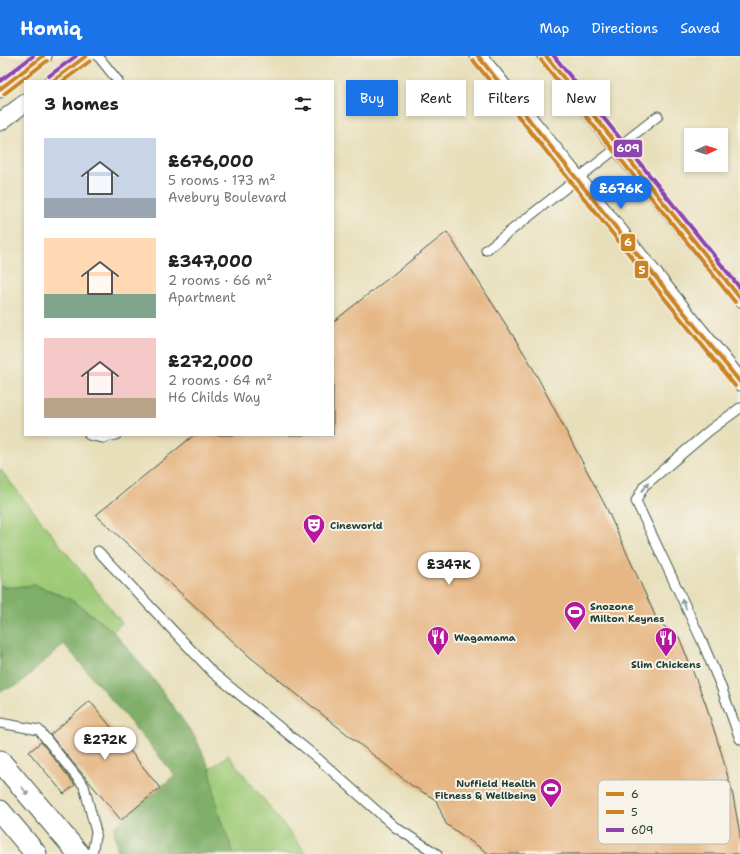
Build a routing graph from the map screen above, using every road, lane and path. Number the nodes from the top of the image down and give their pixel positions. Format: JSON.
{"nodes":[{"id":1,"x":43,"y":56,"type":"edge"},
{"id":2,"x":86,"y":56,"type":"edge"},
{"id":3,"x":98,"y":56,"type":"edge"},
{"id":4,"x":478,"y":56,"type":"edge"},
{"id":5,"x":546,"y":56,"type":"edge"},
{"id":6,"x":54,"y":80,"type":"edge"},
{"id":7,"x":117,"y":80,"type":"edge"},
{"id":8,"x":0,"y":89,"type":"edge"},
{"id":9,"x":24,"y":104,"type":"edge"},
{"id":10,"x":658,"y":116,"type":"dead end"},
{"id":11,"x":0,"y":122,"type":"edge"},
{"id":12,"x":618,"y":147,"type":"junction"},
{"id":13,"x":578,"y":179,"type":"junction"},
{"id":14,"x":486,"y":250,"type":"dead end"},
{"id":15,"x":740,"y":298,"type":"edge"},
{"id":16,"x":740,"y":382,"type":"edge"},
{"id":17,"x":740,"y":408,"type":"edge"},
{"id":18,"x":94,"y":436,"type":"edge"},
{"id":19,"x":112,"y":436,"type":"edge"},
{"id":20,"x":98,"y":551,"type":"dead end"},
{"id":21,"x":0,"y":723,"type":"edge"},
{"id":22,"x":740,"y":739,"type":"edge"},
{"id":23,"x":0,"y":761,"type":"edge"},
{"id":24,"x":0,"y":811,"type":"edge"},
{"id":25,"x":36,"y":854,"type":"edge"},
{"id":26,"x":78,"y":854,"type":"edge"},
{"id":27,"x":92,"y":854,"type":"edge"},
{"id":28,"x":437,"y":854,"type":"edge"}],
"edges":[{"from":1,"to":8,"type":"street"},
{"from":2,"to":6,"type":"street"},
{"from":3,"to":7,"type":"lane"},
{"from":4,"to":13,"type":"street"},
{"from":5,"to":12,"type":"street"},
{"from":9,"to":11,"type":"street"},
{"from":10,"to":12,"type":"lane"},
{"from":12,"to":13,"type":"lane"},
{"from":12,"to":15,"type":"street"},
{"from":13,"to":14,"type":"lane"},
{"from":13,"to":16,"type":"street"},
{"from":22,"to":17,"type":"lane","one_way":true},
{"from":18,"to":19,"type":"lane"},
{"from":20,"to":28,"type":"lane"},
{"from":21,"to":27,"type":"lane"},
{"from":23,"to":26,"type":"street","one_way":true},
{"from":24,"to":25,"type":"street"}]}
